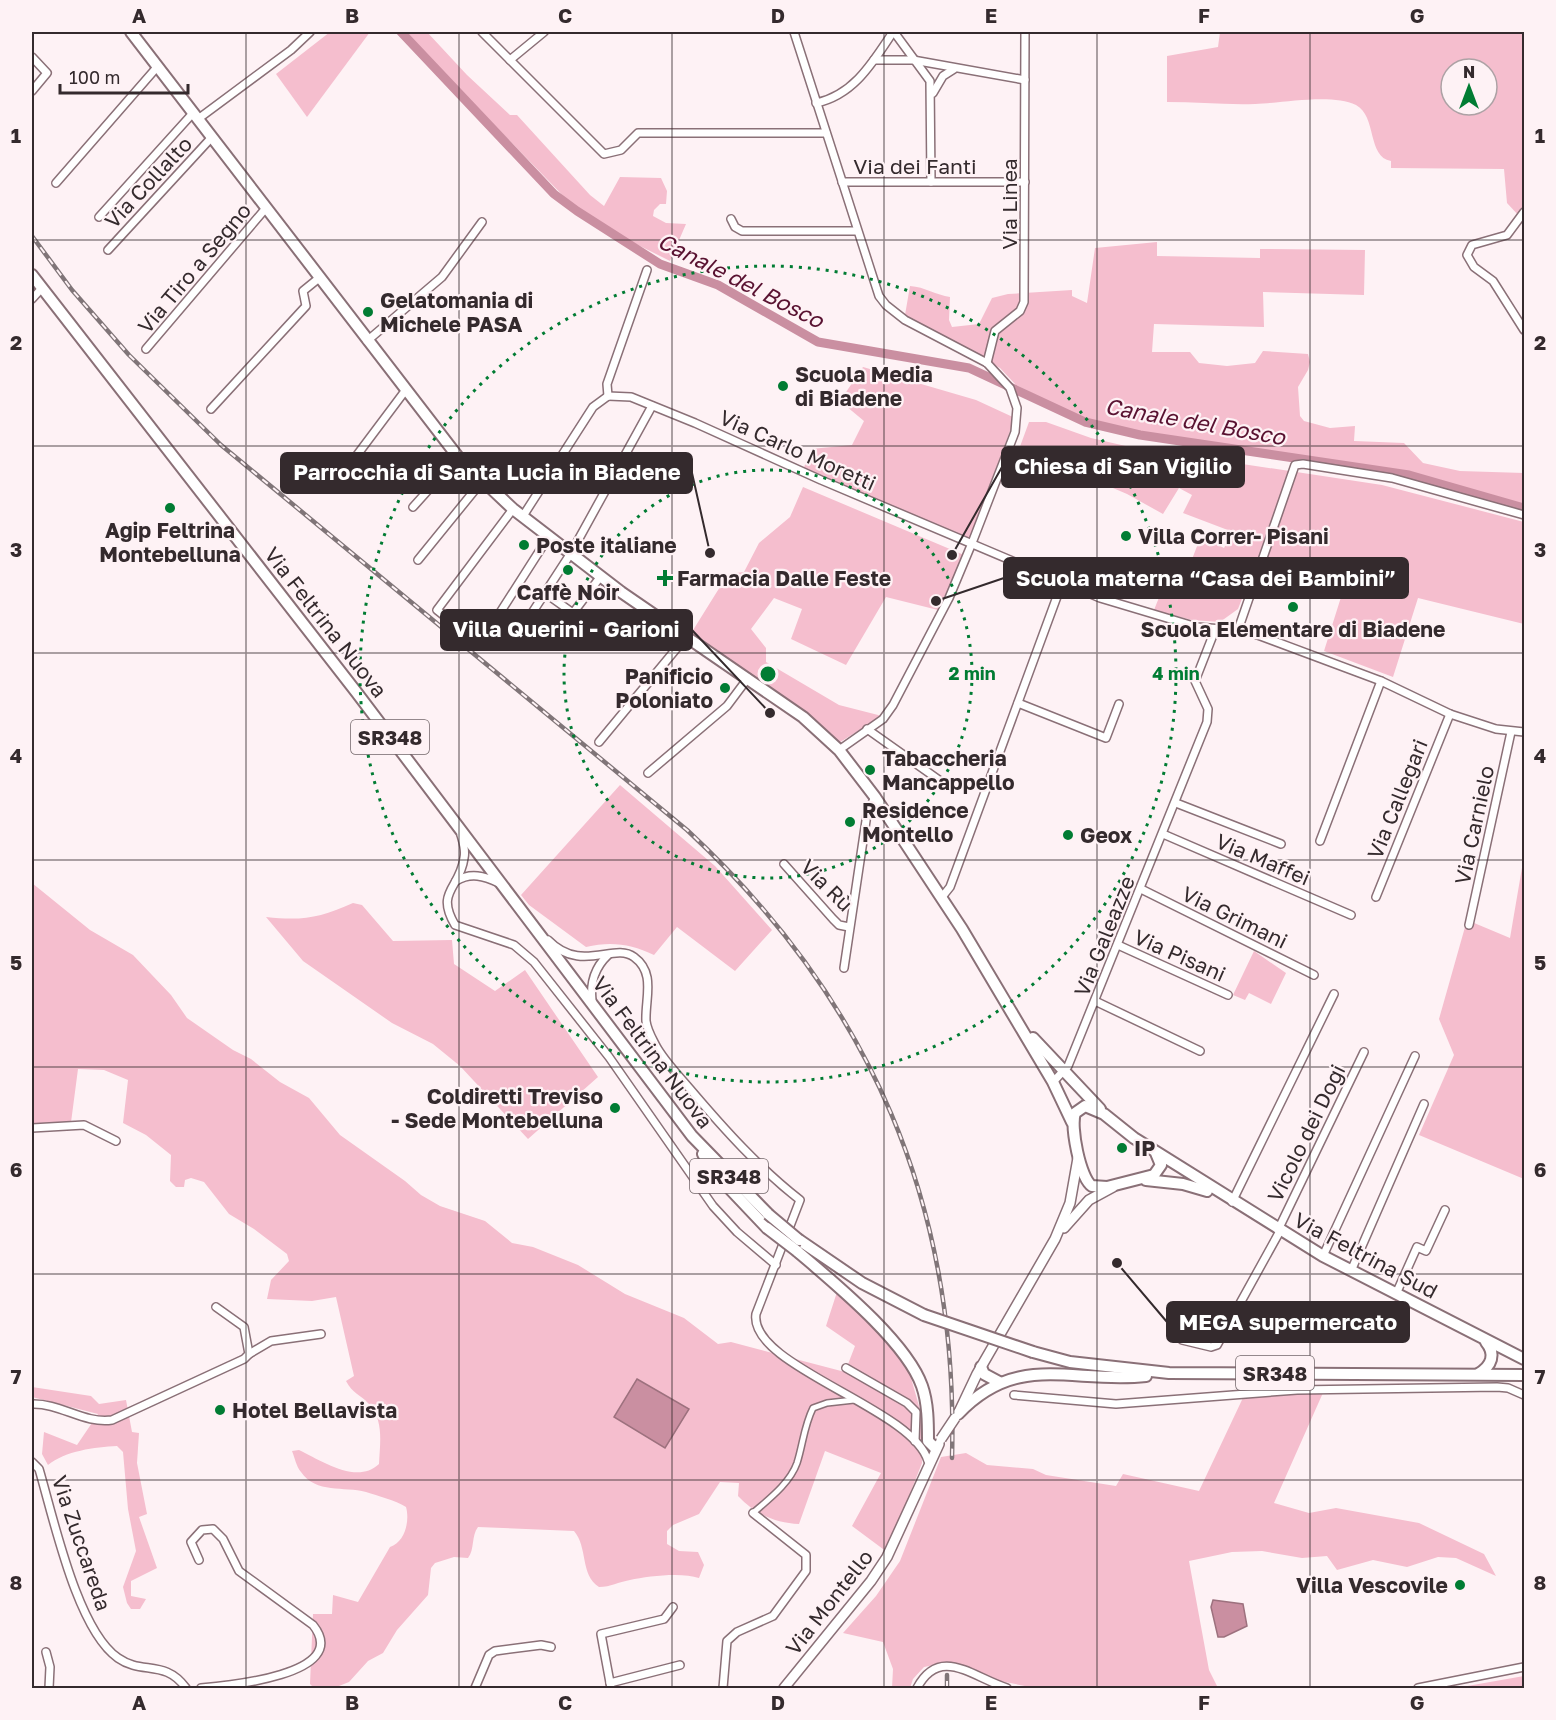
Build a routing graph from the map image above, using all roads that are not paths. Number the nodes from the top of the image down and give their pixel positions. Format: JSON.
{"nodes":[{"id":1,"x":131,"y":32,"type":"edge"},
{"id":2,"x":310,"y":32,"type":"edge"},
{"id":3,"x":482,"y":32,"type":"edge"},
{"id":4,"x":544,"y":32,"type":"edge"},
{"id":5,"x":794,"y":32,"type":"edge"},
{"id":6,"x":893,"y":32,"type":"edge"},
{"id":7,"x":1025,"y":32,"type":"edge"},
{"id":8,"x":32,"y":57,"type":"edge"},
{"id":9,"x":510,"y":60,"type":"junction"},
{"id":10,"x":874,"y":60,"type":"junction"},
{"id":11,"x":913,"y":60,"type":"junction"},
{"id":12,"x":158,"y":66,"type":"junction"},
{"id":13,"x":954,"y":69,"type":"junction"},
{"id":14,"x":1025,"y":80,"type":"junction"},
{"id":15,"x":32,"y":91,"type":"edge"},
{"id":16,"x":933,"y":93,"type":"junction"},
{"id":17,"x":816,"y":102,"type":"junction"},
{"id":18,"x":196,"y":116,"type":"junction"},
{"id":19,"x":826,"y":133,"type":"junction"},
{"id":20,"x":212,"y":137,"type":"junction"},
{"id":21,"x":842,"y":182,"type":"junction"},
{"id":22,"x":931,"y":182,"type":"junction"},
{"id":23,"x":1025,"y":182,"type":"junction"},
{"id":24,"x":56,"y":183,"type":"dead end"},
{"id":25,"x":266,"y":208,"type":"junction"},
{"id":26,"x":1524,"y":212,"type":"edge"},
{"id":27,"x":99,"y":217,"type":"dead end"},
{"id":28,"x":731,"y":219,"type":"dead end"},
{"id":29,"x":482,"y":222,"type":"dead end"},
{"id":30,"x":857,"y":231,"type":"junction"},
{"id":31,"x":108,"y":250,"type":"dead end"},
{"id":32,"x":647,"y":270,"type":"dead end"},
{"id":33,"x":32,"y":275,"type":"edge"},
{"id":34,"x":319,"y":278,"type":"junction"},
{"id":35,"x":42,"y":288,"type":"junction"},
{"id":36,"x":32,"y":299,"type":"edge"},
{"id":37,"x":1524,"y":330,"type":"edge"},
{"id":38,"x":367,"y":341,"type":"junction"},
{"id":39,"x":146,"y":349,"type":"dead end"},
{"id":40,"x":987,"y":363,"type":"junction"},
{"id":41,"x":405,"y":391,"type":"junction"},
{"id":42,"x":608,"y":396,"type":"junction"},
{"id":43,"x":652,"y":406,"type":"junction"},
{"id":44,"x":211,"y":409,"type":"dead end"},
{"id":45,"x":458,"y":457,"type":"junction"},
{"id":46,"x":483,"y":480,"type":"junction"},
{"id":47,"x":336,"y":483,"type":"dead end"},
{"id":48,"x":413,"y":507,"type":"dead end"},
{"id":49,"x":513,"y":509,"type":"junction"},
{"id":50,"x":1524,"y":515,"type":"edge"},
{"id":51,"x":524,"y":516,"type":"junction"},
{"id":52,"x":549,"y":536,"type":"junction"},
{"id":53,"x":972,"y":543,"type":"junction"},
{"id":54,"x":571,"y":553,"type":"junction"},
{"id":55,"x":418,"y":560,"type":"dead end"},
{"id":56,"x":601,"y":576,"type":"junction"},
{"id":57,"x":1062,"y":583,"type":"junction"},
{"id":58,"x":545,"y":593,"type":"junction"},
{"id":59,"x":1215,"y":630,"type":"junction"},
{"id":60,"x":1238,"y":630,"type":"junction"},
{"id":61,"x":517,"y":636,"type":"dead end"},
{"id":62,"x":686,"y":637,"type":"junction"},
{"id":63,"x":748,"y":678,"type":"junction"},
{"id":64,"x":1382,"y":681,"type":"junction"},
{"id":65,"x":1018,"y":703,"type":"junction"},
{"id":66,"x":1119,"y":705,"type":"dead end"},
{"id":67,"x":1450,"y":714,"type":"junction"},
{"id":68,"x":867,"y":729,"type":"junction"},
{"id":69,"x":1511,"y":732,"type":"junction"},
{"id":70,"x":1524,"y":732,"type":"edge"},
{"id":71,"x":599,"y":742,"type":"dead end"},
{"id":72,"x":839,"y":750,"type":"junction"},
{"id":73,"x":648,"y":772,"type":"dead end"},
{"id":74,"x":939,"y":780,"type":"dead end"},
{"id":75,"x":875,"y":796,"type":"junction"},
{"id":76,"x":1176,"y":803,"type":"junction"},
{"id":77,"x":460,"y":829,"type":"junction"},
{"id":78,"x":1163,"y":834,"type":"junction"},
{"id":79,"x":1320,"y":841,"type":"dead end"},
{"id":80,"x":1281,"y":844,"type":"dead end"},
{"id":81,"x":784,"y":864,"type":"dead end"},
{"id":82,"x":454,"y":882,"type":"junction"},
{"id":83,"x":501,"y":884,"type":"junction"},
{"id":84,"x":1141,"y":889,"type":"junction"},
{"id":85,"x":942,"y":897,"type":"junction"},
{"id":86,"x":1376,"y":897,"type":"dead end"},
{"id":87,"x":1351,"y":915,"type":"dead end"},
{"id":88,"x":528,"y":919,"type":"junction"},
{"id":89,"x":1469,"y":925,"type":"dead end"},
{"id":90,"x":849,"y":927,"type":"junction"},
{"id":91,"x":1118,"y":945,"type":"junction"},
{"id":92,"x":610,"y":954,"type":"junction"},
{"id":93,"x":844,"y":968,"type":"dead end"},
{"id":94,"x":1314,"y":975,"type":"dead end"},
{"id":95,"x":1334,"y":994,"type":"dead end"},
{"id":96,"x":1228,"y":995,"type":"dead end"},
{"id":97,"x":1095,"y":1001,"type":"junction"},
{"id":98,"x":593,"y":1006,"type":"junction"},
{"id":99,"x":1015,"y":1017,"type":"junction"},
{"id":100,"x":1200,"y":1051,"type":"dead end"},
{"id":101,"x":1364,"y":1052,"type":"dead end"},
{"id":102,"x":1415,"y":1056,"type":"dead end"},
{"id":103,"x":1063,"y":1072,"type":"junction"},
{"id":104,"x":1053,"y":1082,"type":"junction"},
{"id":105,"x":1424,"y":1104,"type":"dead end"},
{"id":106,"x":1104,"y":1114,"type":"junction"},
{"id":107,"x":1072,"y":1122,"type":"junction"},
{"id":108,"x":32,"y":1128,"type":"edge"},
{"id":109,"x":692,"y":1136,"type":"junction"},
{"id":110,"x":116,"y":1141,"type":"dead end"},
{"id":111,"x":1078,"y":1153,"type":"junction"},
{"id":112,"x":1156,"y":1153,"type":"junction"},
{"id":113,"x":1139,"y":1180,"type":"junction"},
{"id":114,"x":1115,"y":1186,"type":"junction"},
{"id":115,"x":1230,"y":1200,"type":"junction"},
{"id":116,"x":1445,"y":1210,"type":"dead end"},
{"id":117,"x":1279,"y":1230,"type":"junction"},
{"id":118,"x":1055,"y":1239,"type":"junction"},
{"id":119,"x":798,"y":1246,"type":"junction"},
{"id":120,"x":1323,"y":1256,"type":"junction"},
{"id":121,"x":776,"y":1265,"type":"junction"},
{"id":122,"x":1351,"y":1271,"type":"junction"},
{"id":123,"x":1396,"y":1294,"type":"junction"},
{"id":124,"x":216,"y":1307,"type":"dead end"},
{"id":125,"x":321,"y":1334,"type":"dead end"},
{"id":126,"x":1484,"y":1339,"type":"junction"},
{"id":127,"x":1182,"y":1340,"type":"dead end"},
{"id":128,"x":249,"y":1354,"type":"junction"},
{"id":129,"x":1524,"y":1359,"type":"edge"},
{"id":130,"x":981,"y":1367,"type":"junction"},
{"id":131,"x":846,"y":1368,"type":"dead end"},
{"id":132,"x":1169,"y":1373,"type":"junction"},
{"id":133,"x":1478,"y":1374,"type":"junction"},
{"id":134,"x":1524,"y":1375,"type":"edge"},
{"id":135,"x":1006,"y":1380,"type":"junction"},
{"id":136,"x":1014,"y":1395,"type":"dead end"},
{"id":137,"x":1524,"y":1395,"type":"edge"},
{"id":138,"x":854,"y":1400,"type":"junction"},
{"id":139,"x":32,"y":1404,"type":"edge"},
{"id":140,"x":956,"y":1416,"type":"junction"},
{"id":141,"x":915,"y":1441,"type":"junction"},
{"id":142,"x":937,"y":1445,"type":"junction"},
{"id":143,"x":923,"y":1451,"type":"junction"},
{"id":144,"x":32,"y":1462,"type":"edge"},
{"id":145,"x":927,"y":1465,"type":"junction"},
{"id":146,"x":753,"y":1513,"type":"joint"},
{"id":147,"x":199,"y":1560,"type":"dead end"},
{"id":148,"x":673,"y":1607,"type":"dead end"},
{"id":149,"x":550,"y":1647,"type":"dead end"},
{"id":150,"x":46,"y":1652,"type":"dead end"},
{"id":151,"x":680,"y":1665,"type":"dead end"},
{"id":152,"x":1524,"y":1668,"type":"edge"},
{"id":153,"x":610,"y":1686,"type":"edge"},
{"id":154,"x":49,"y":1689,"type":"edge"},
{"id":155,"x":186,"y":1689,"type":"edge"},
{"id":156,"x":201,"y":1689,"type":"edge"},
{"id":157,"x":475,"y":1689,"type":"edge"},
{"id":158,"x":723,"y":1689,"type":"edge"},
{"id":159,"x":784,"y":1689,"type":"edge"},
{"id":160,"x":917,"y":1689,"type":"edge"},
{"id":161,"x":1007,"y":1689,"type":"edge"},
{"id":162,"x":1418,"y":1689,"type":"edge"}],
"edges":[{"from":1,"to":12,"type":"main road"},
{"from":2,"to":18,"type":"street"},
{"from":3,"to":9,"type":"street"},
{"from":4,"to":9,"type":"street"},
{"from":5,"to":17,"type":"street"},
{"from":6,"to":10,"type":"street"},
{"from":6,"to":11,"type":"street"},
{"from":7,"to":14,"type":"street","name":"Via Linea"},
{"from":8,"to":15,"type":"street"},
{"from":9,"to":19,"type":"street"},
{"from":10,"to":11,"type":"street"},
{"from":10,"to":17,"type":"street"},
{"from":11,"to":13,"type":"street"},
{"from":11,"to":16,"type":"street"},
{"from":12,"to":18,"type":"main road"},
{"from":12,"to":24,"type":"street"},
{"from":13,"to":14,"type":"street"},
{"from":13,"to":16,"type":"street"},
{"from":14,"to":23,"type":"street","name":"Via Linea"},
{"from":16,"to":22,"type":"street"},
{"from":17,"to":19,"type":"street"},
{"from":18,"to":20,"type":"main road"},
{"from":18,"to":27,"type":"street"},
{"from":19,"to":21,"type":"street"},
{"from":20,"to":25,"type":"main road"},
{"from":20,"to":31,"type":"street","name":"Via Collalto"},
{"from":21,"to":22,"type":"street","name":"Via dei Fanti"},
{"from":21,"to":30,"type":"street"},
{"from":22,"to":23,"type":"street","name":"Via dei Fanti"},
{"from":23,"to":40,"type":"street","name":"Via Linea"},
{"from":25,"to":34,"type":"main road"},
{"from":25,"to":39,"type":"street","name":"Via Tiro a Segno"},
{"from":26,"to":37,"type":"street"},
{"from":28,"to":30,"type":"street"},
{"from":29,"to":38,"type":"street"},
{"from":30,"to":40,"type":"street"},
{"from":32,"to":42,"type":"street"},
{"from":33,"to":35,"type":"main road","name":"Via Feltrina Nuova","number":"SR348"},
{"from":34,"to":38,"type":"main road"},
{"from":34,"to":44,"type":"street"},
{"from":35,"to":36,"type":"street"},
{"from":35,"to":77,"type":"main road","name":"Via Feltrina Nuova","number":"SR348"},
{"from":38,"to":41,"type":"main road"},
{"from":40,"to":53,"type":"street"},
{"from":41,"to":45,"type":"main road"},
{"from":41,"to":47,"type":"street"},
{"from":42,"to":43,"type":"street","name":"Via Carlo Moretti"},
{"from":42,"to":51,"type":"street"},
{"from":43,"to":53,"type":"street","name":"Via Carlo Moretti"},
{"from":43,"to":54,"type":"street"},
{"from":45,"to":46,"type":"main road"},
{"from":45,"to":48,"type":"street"},
{"from":46,"to":49,"type":"main road"},
{"from":46,"to":55,"type":"street"},
{"from":49,"to":51,"type":"main road"},
{"from":49,"to":52,"type":"street"},
{"from":50,"to":60,"type":"street"},
{"from":51,"to":52,"type":"main road"},
{"from":52,"to":54,"type":"main road"},
{"from":53,"to":57,"type":"street","name":"Via Carlo Moretti"},
{"from":53,"to":68,"type":"street"},
{"from":54,"to":56,"type":"main road"},
{"from":54,"to":58,"type":"street"},
{"from":56,"to":58,"type":"street"},
{"from":56,"to":62,"type":"main road"},
{"from":57,"to":59,"type":"street","name":"Via Carlo Moretti"},
{"from":57,"to":65,"type":"street"},
{"from":58,"to":61,"type":"street"},
{"from":59,"to":60,"type":"street","name":"Via Carlo Moretti"},
{"from":59,"to":76,"type":"street","name":"Via Galeazze"},
{"from":60,"to":64,"type":"street","name":"Via Carlo Moretti"},
{"from":62,"to":63,"type":"main road"},
{"from":62,"to":71,"type":"street"},
{"from":63,"to":72,"type":"main road"},
{"from":63,"to":73,"type":"street"},
{"from":64,"to":67,"type":"street","name":"Via Carlo Moretti"},
{"from":64,"to":79,"type":"street"},
{"from":65,"to":66,"type":"street"},
{"from":65,"to":85,"type":"street"},
{"from":67,"to":69,"type":"street","name":"Via Carlo Moretti"},
{"from":67,"to":86,"type":"street","name":"Via Callegari"},
{"from":68,"to":72,"type":"street"},
{"from":68,"to":74,"type":"street"},
{"from":69,"to":70,"type":"street","name":"Via Carlo Moretti"},
{"from":69,"to":89,"type":"street","name":"Via Carnielo"},
{"from":72,"to":75,"type":"main road"},
{"from":75,"to":85,"type":"main road"},
{"from":75,"to":90,"type":"street","name":"Via Rù"},
{"from":76,"to":78,"type":"street","name":"Via Galeazze"},
{"from":76,"to":80,"type":"street"},
{"from":77,"to":82,"type":"street"},
{"from":77,"to":83,"type":"main road","name":"Via Feltrina Nuova","number":"SR348"},
{"from":78,"to":84,"type":"street","name":"Via Galeazze"},
{"from":78,"to":87,"type":"street","name":"Via Maffei"},
{"from":81,"to":90,"type":"street","name":"Via Rù"},
{"from":82,"to":83,"type":"street"},
{"from":82,"to":121,"type":"street"},
{"from":83,"to":88,"type":"main road","name":"Via Feltrina Nuova","number":"SR348"},
{"from":84,"to":91,"type":"street","name":"Via Galeazze"},
{"from":84,"to":94,"type":"street","name":"Via Grimani"},
{"from":85,"to":99,"type":"main road"},
{"from":88,"to":92,"type":"street"},
{"from":88,"to":98,"type":"main road","name":"Via Feltrina Nuova","number":"SR348"},
{"from":90,"to":93,"type":"street","name":"Via Rù"},
{"from":91,"to":96,"type":"street","name":"Via Pisani"},
{"from":91,"to":97,"type":"street","name":"Via Galeazze"},
{"from":92,"to":98,"type":"street"},
{"from":92,"to":121,"type":"street"},
{"from":95,"to":115,"type":"street"},
{"from":97,"to":100,"type":"street"},
{"from":97,"to":103,"type":"street","name":"Via Galeazze"},
{"from":98,"to":109,"type":"main road","name":"Via Feltrina Nuova","number":"SR348"},
{"from":99,"to":103,"type":"main road"},
{"from":99,"to":104,"type":"main road"},
{"from":101,"to":117,"type":"street","name":"Vicolo dei Dogi"},
{"from":102,"to":120,"type":"street"},
{"from":103,"to":104,"type":"street","name":"Via Galeazze"},
{"from":103,"to":106,"type":"main road"},
{"from":104,"to":107,"type":"main road"},
{"from":105,"to":122,"type":"street"},
{"from":106,"to":107,"type":"main road"},
{"from":106,"to":112,"type":"main road","name":"Via Feltrina Sud"},
{"from":107,"to":111,"type":"main road"},
{"from":108,"to":110,"type":"street"},
{"from":109,"to":119,"type":"main road","name":"Via Feltrina Nuova","number":"SR348","bridge":true},
{"from":109,"to":119,"type":"main road","bridge":true},
{"from":111,"to":114,"type":"main road"},
{"from":111,"to":118,"type":"street","name":"Via Montello"},
{"from":112,"to":113,"type":"main road"},
{"from":112,"to":115,"type":"main road","name":"Via Feltrina Sud"},
{"from":113,"to":114,"type":"main road"},
{"from":113,"to":115,"type":"main road","name":"Via Feltrina Sud"},
{"from":114,"to":118,"type":"street","name":"Via Montello"},
{"from":115,"to":117,"type":"main road","name":"Via Feltrina Sud"},
{"from":116,"to":123,"type":"street"},
{"from":117,"to":120,"type":"main road","name":"Via Feltrina Sud"},
{"from":117,"to":127,"type":"street","name":"Vicolo dei Dogi"},
{"from":118,"to":130,"type":"street","name":"Via Montello"},
{"from":119,"to":132,"type":"main road","name":"Via Feltrina Nuova","number":"SR348","bridge":true},
{"from":119,"to":142,"type":"main road"},
{"from":120,"to":122,"type":"main road","name":"Via Feltrina Sud"},
{"from":121,"to":138,"type":"street"},
{"from":122,"to":123,"type":"main road","name":"Via Feltrina Sud"},
{"from":123,"to":126,"type":"main road","name":"Via Feltrina Sud"},
{"from":124,"to":128,"type":"street"},
{"from":125,"to":128,"type":"street"},
{"from":126,"to":129,"type":"main road","name":"Via Feltrina Sud"},
{"from":126,"to":133,"type":"main road"},
{"from":128,"to":139,"type":"street"},
{"from":130,"to":135,"type":"main road"},
{"from":130,"to":140,"type":"street","name":"Via Montello"},
{"from":131,"to":141,"type":"street"},
{"from":132,"to":133,"type":"main road","name":"Via Feltrina Nuova","number":"SR348"},
{"from":132,"to":135,"type":"main road"},
{"from":133,"to":134,"type":"main road","name":"Via Feltrina Nuova","number":"SR348"},
{"from":135,"to":140,"type":"main road"},
{"from":136,"to":137,"type":"street"},
{"from":138,"to":141,"type":"street"},
{"from":138,"to":146,"type":"street"},
{"from":140,"to":142,"type":"street","name":"Via Montello","bridge":true},
{"from":141,"to":143,"type":"street"},
{"from":142,"to":143,"type":"street"},
{"from":142,"to":145,"type":"street","name":"Via Montello"},
{"from":143,"to":145,"type":"street"},
{"from":144,"to":155,"type":"street","name":"Via Zuccareda"},
{"from":145,"to":159,"type":"street","name":"Via Montello"},
{"from":146,"to":158,"type":"street"},
{"from":147,"to":156,"type":"street"},
{"from":148,"to":153,"type":"street"},
{"from":149,"to":157,"type":"street"},
{"from":150,"to":154,"type":"street"},
{"from":151,"to":153,"type":"street"},
{"from":152,"to":162,"type":"street"},
{"from":160,"to":161,"type":"street"}]}
